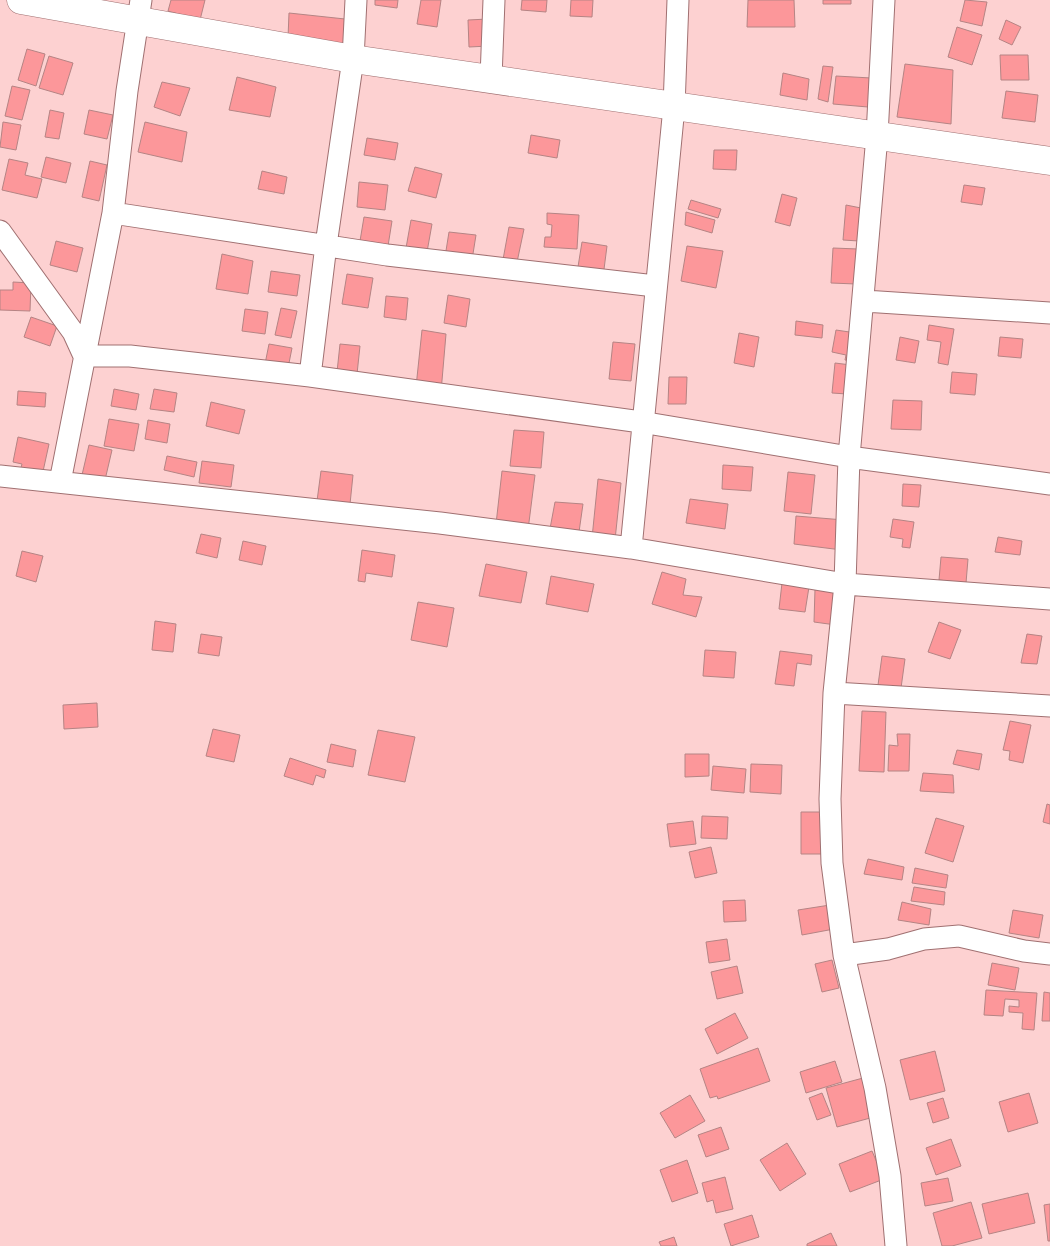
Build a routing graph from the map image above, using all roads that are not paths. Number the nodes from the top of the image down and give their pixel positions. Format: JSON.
{"nodes":[{"id":1,"x":21,"y":0,"type":"edge"},
{"id":2,"x":356,"y":0,"type":"edge"},
{"id":3,"x":494,"y":0,"type":"edge"},
{"id":4,"x":678,"y":0,"type":"edge"},
{"id":5,"x":884,"y":0,"type":"edge"},
{"id":6,"x":139,"y":11,"type":"edge"},
{"id":7,"x":353,"y":59,"type":"junction"},
{"id":8,"x":491,"y":78,"type":"junction"},
{"id":9,"x":674,"y":107,"type":"junction"},
{"id":10,"x":877,"y":136,"type":"junction"},
{"id":11,"x":1050,"y":161,"type":"edge"},
{"id":12,"x":113,"y":214,"type":"junction"},
{"id":13,"x":0,"y":231,"type":"edge"},
{"id":14,"x":326,"y":245,"type":"junction"},
{"id":15,"x":655,"y":286,"type":"junction"},
{"id":16,"x":864,"y":301,"type":"junction"},
{"id":17,"x":1050,"y":313,"type":"edge"},
{"id":18,"x":84,"y":356,"type":"junction"},
{"id":19,"x":310,"y":376,"type":"junction"},
{"id":20,"x":642,"y":422,"type":"junction"},
{"id":21,"x":849,"y":457,"type":"junction"},
{"id":22,"x":0,"y":476,"type":"edge"},
{"id":23,"x":60,"y":482,"type":"junction"},
{"id":24,"x":1050,"y":484,"type":"edge"},
{"id":25,"x":631,"y":548,"type":"junction"},
{"id":26,"x":845,"y":584,"type":"junction"},
{"id":27,"x":1050,"y":599,"type":"edge"},
{"id":28,"x":834,"y":693,"type":"junction"},
{"id":29,"x":1050,"y":706,"type":"edge"},
{"id":30,"x":1050,"y":954,"type":"edge"},
{"id":31,"x":844,"y":955,"type":"junction"},
{"id":32,"x":896,"y":1246,"type":"edge"}],
"edges":[{"from":1,"to":6,"type":"street"},
{"from":2,"to":7,"type":"street"},
{"from":3,"to":8,"type":"street"},
{"from":4,"to":9,"type":"street"},
{"from":5,"to":10,"type":"street"},
{"from":6,"to":7,"type":"street"},
{"from":6,"to":12,"type":"street"},
{"from":7,"to":8,"type":"street"},
{"from":7,"to":14,"type":"street"},
{"from":8,"to":9,"type":"street"},
{"from":9,"to":10,"type":"street"},
{"from":9,"to":15,"type":"street"},
{"from":10,"to":11,"type":"street"},
{"from":10,"to":16,"type":"street"},
{"from":12,"to":14,"type":"street"},
{"from":12,"to":18,"type":"street"},
{"from":13,"to":18,"type":"street"},
{"from":14,"to":15,"type":"street"},
{"from":14,"to":19,"type":"street"},
{"from":15,"to":20,"type":"street"},
{"from":16,"to":17,"type":"street"},
{"from":16,"to":21,"type":"street"},
{"from":18,"to":19,"type":"street"},
{"from":18,"to":23,"type":"street"},
{"from":19,"to":20,"type":"street"},
{"from":20,"to":21,"type":"street"},
{"from":20,"to":25,"type":"street"},
{"from":21,"to":24,"type":"street"},
{"from":21,"to":26,"type":"street"},
{"from":22,"to":23,"type":"street"},
{"from":23,"to":25,"type":"street"},
{"from":25,"to":26,"type":"street"},
{"from":26,"to":27,"type":"street"},
{"from":26,"to":28,"type":"street"},
{"from":28,"to":29,"type":"street"},
{"from":28,"to":31,"type":"street"},
{"from":30,"to":31,"type":"street"},
{"from":31,"to":32,"type":"street"}]}
